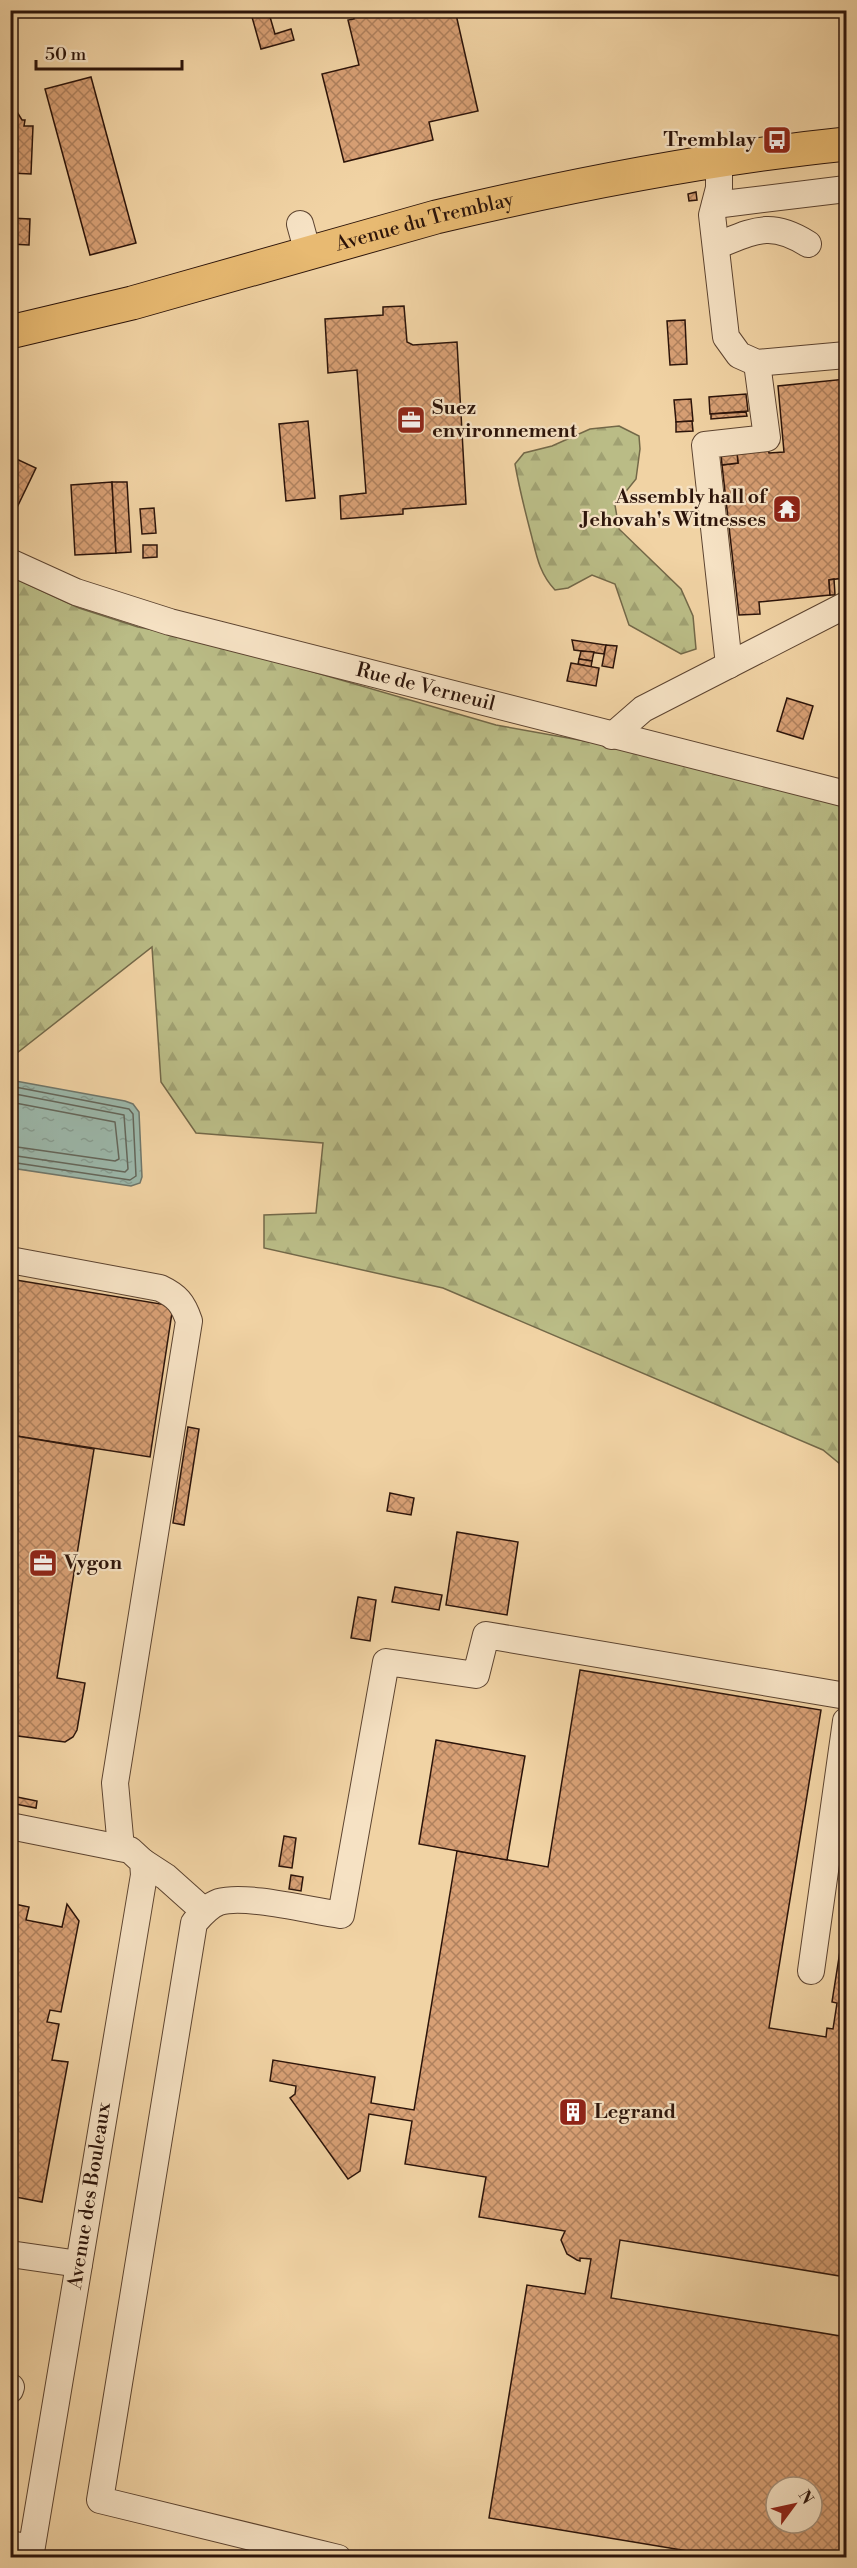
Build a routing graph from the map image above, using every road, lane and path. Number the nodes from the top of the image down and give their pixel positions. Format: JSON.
{"nodes":[{"id":1,"x":846,"y":144,"type":"edge"},
{"id":2,"x":719,"y":161,"type":"junction"},
{"id":3,"x":846,"y":189,"type":"edge"},
{"id":4,"x":715,"y":205,"type":"junction"},
{"id":5,"x":808,"y":244,"type":"dead end"},
{"id":6,"x":716,"y":246,"type":"junction"},
{"id":7,"x":10,"y":332,"type":"edge"},
{"id":8,"x":846,"y":355,"type":"edge"},
{"id":9,"x":757,"y":363,"type":"junction"},
{"id":10,"x":10,"y":562,"type":"edge"},
{"id":11,"x":846,"y":605,"type":"edge"},
{"id":12,"x":729,"y":665,"type":"junction"},
{"id":13,"x":612,"y":736,"type":"junction"},
{"id":14,"x":846,"y":794,"type":"edge"},
{"id":15,"x":10,"y":1260,"type":"edge"},
{"id":16,"x":846,"y":1696,"type":"edge"},
{"id":17,"x":846,"y":1721,"type":"edge"},
{"id":18,"x":844,"y":1761,"type":"edge"},
{"id":19,"x":10,"y":1826,"type":"edge"},
{"id":20,"x":122,"y":1848,"type":"junction"},
{"id":21,"x":143,"y":1862,"type":"junction"},
{"id":22,"x":204,"y":1911,"type":"junction"},
{"id":23,"x":811,"y":1971,"type":"dead end"},
{"id":24,"x":10,"y":2254,"type":"edge"},
{"id":25,"x":79,"y":2264,"type":"junction"},
{"id":26,"x":24,"y":2550,"type":"edge"},
{"id":27,"x":338,"y":2558,"type":"edge"}],
"edges":[{"from":1,"to":2,"type":"main road","name":"Avenue du Tremblay"},
{"from":2,"to":4,"type":"street"},
{"from":2,"to":7,"type":"main road","name":"Avenue du Tremblay"},
{"from":3,"to":4,"type":"street"},
{"from":4,"to":6,"type":"street"},
{"from":5,"to":6,"type":"street"},
{"from":6,"to":9,"type":"street"},
{"from":8,"to":9,"type":"street"},
{"from":9,"to":12,"type":"street"},
{"from":10,"to":13,"type":"street","name":"Rue de Verneuil"},
{"from":11,"to":12,"type":"street"},
{"from":12,"to":13,"type":"street"},
{"from":13,"to":14,"type":"street","name":"Rue de Verneuil"},
{"from":15,"to":20,"type":"street"},
{"from":16,"to":22,"type":"street"},
{"from":17,"to":18,"type":"street"},
{"from":18,"to":23,"type":"street"},
{"from":19,"to":20,"type":"street"},
{"from":20,"to":21,"type":"street"},
{"from":21,"to":22,"type":"street"},
{"from":21,"to":25,"type":"street","name":"Avenue des Bouleaux"},
{"from":22,"to":27,"type":"street"},
{"from":24,"to":25,"type":"street"},
{"from":25,"to":26,"type":"street","name":"Avenue des Bouleaux"}]}
